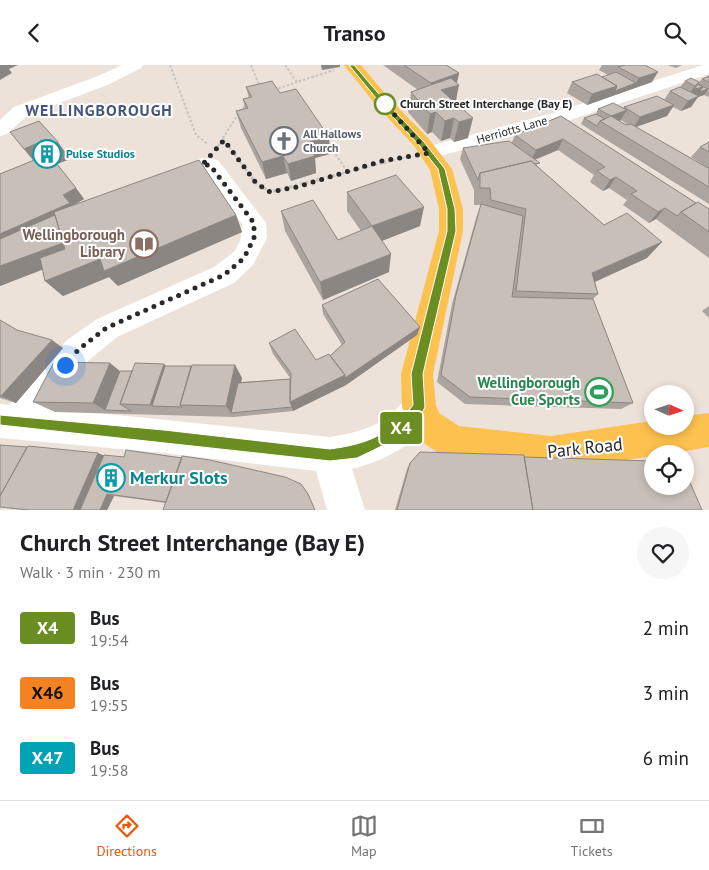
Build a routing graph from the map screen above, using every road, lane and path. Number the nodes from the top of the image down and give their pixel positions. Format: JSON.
{"nodes":[{"id":1,"x":135,"y":65,"type":"edge"},
{"id":2,"x":170,"y":65,"type":"edge"},
{"id":3,"x":251,"y":65,"type":"edge"},
{"id":4,"x":285,"y":65,"type":"edge"},
{"id":5,"x":352,"y":65,"type":"edge"},
{"id":6,"x":645,"y":69,"type":"edge"},
{"id":7,"x":709,"y":69,"type":"edge"},
{"id":8,"x":670,"y":80,"type":"junction"},
{"id":9,"x":297,"y":81,"type":"junction"},
{"id":10,"x":276,"y":89,"type":"junction"},
{"id":11,"x":270,"y":92,"type":"edge"},
{"id":12,"x":263,"y":95,"type":"edge"},
{"id":13,"x":282,"y":96,"type":"edge"},
{"id":14,"x":248,"y":103,"type":"edge"},
{"id":15,"x":560,"y":117,"type":"junction"},
{"id":16,"x":0,"y":130,"type":"edge"},
{"id":17,"x":582,"y":132,"type":"edge"},
{"id":18,"x":224,"y":140,"type":"junction"},
{"id":19,"x":326,"y":141,"type":"edge"},
{"id":20,"x":429,"y":153,"type":"junction"},
{"id":21,"x":209,"y":160,"type":"junction"},
{"id":22,"x":347,"y":171,"type":"junction"},
{"id":23,"x":147,"y":187,"type":"edge"},
{"id":24,"x":419,"y":407,"type":"junction"},
{"id":25,"x":8,"y":422,"type":"edge"},
{"id":26,"x":709,"y":430,"type":"edge"},
{"id":27,"x":330,"y":455,"type":"junction"},
{"id":28,"x":346,"y":510,"type":"edge"}],
"edges":[{"from":1,"to":16,"type":"street"},
{"from":2,"to":21,"type":"path"},
{"from":3,"to":12,"type":"path"},
{"from":4,"to":9,"type":"path"},
{"from":5,"to":9,"type":"path"},
{"from":5,"to":20,"type":"main road"},
{"from":6,"to":8,"type":"street"},
{"from":7,"to":8,"type":"street","name":"Herriotts Lane"},
{"from":8,"to":15,"type":"street","name":"Herriotts Lane"},
{"from":9,"to":10,"type":"path"},
{"from":10,"to":11,"type":"path"},
{"from":10,"to":13,"type":"path"},
{"from":14,"to":18,"type":"path"},
{"from":15,"to":17,"type":"street"},
{"from":15,"to":20,"type":"street","name":"Herriotts Lane"},
{"from":18,"to":21,"type":"path"},
{"from":18,"to":22,"type":"path"},
{"from":19,"to":22,"type":"path"},
{"from":20,"to":22,"type":"path"},
{"from":20,"to":24,"type":"main road"},
{"from":21,"to":23,"type":"street"},
{"from":21,"to":25,"type":"street"},
{"from":24,"to":26,"type":"main road","name":"Park Road"},
{"from":24,"to":27,"type":"street"},
{"from":25,"to":27,"type":"street"},
{"from":27,"to":28,"type":"street"}]}
